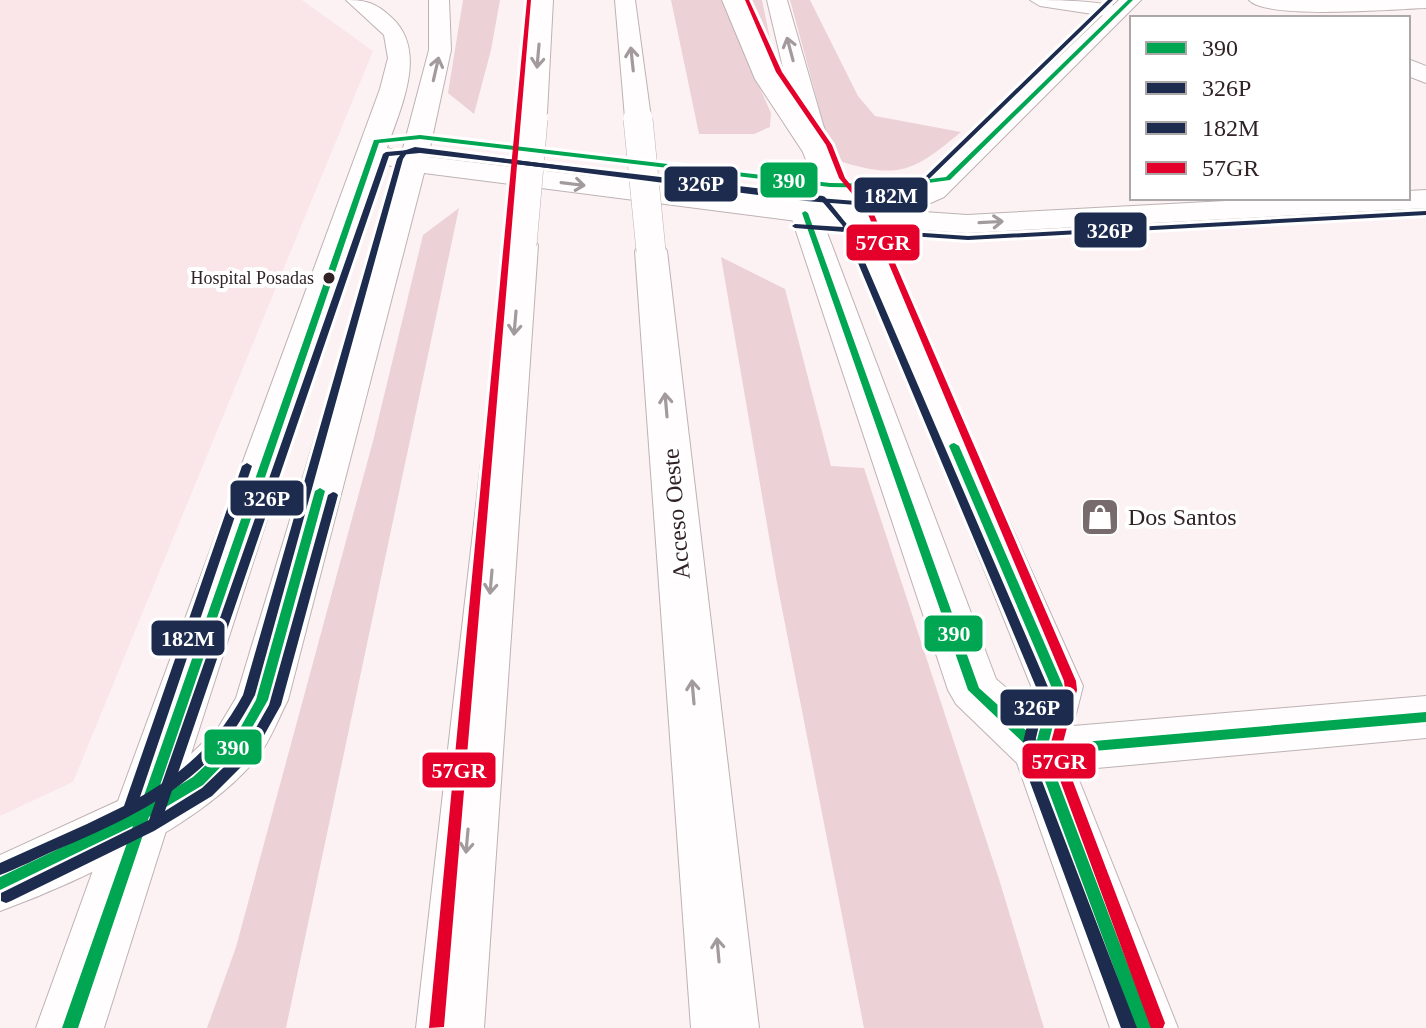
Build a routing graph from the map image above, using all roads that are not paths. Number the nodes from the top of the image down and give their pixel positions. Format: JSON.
{"nodes":[{"id":1,"x":356,"y":0,"type":"edge"},
{"id":2,"x":439,"y":0,"type":"edge"},
{"id":3,"x":543,"y":0,"type":"edge"},
{"id":4,"x":625,"y":0,"type":"edge"},
{"id":5,"x":732,"y":0,"type":"edge"},
{"id":6,"x":777,"y":0,"type":"edge"},
{"id":7,"x":1040,"y":0,"type":"edge"},
{"id":8,"x":1259,"y":0,"type":"edge"},
{"id":9,"x":1426,"y":2,"type":"edge"},
{"id":10,"x":1125,"y":6,"type":"edge"},
{"id":11,"x":1300,"y":6,"type":"junction"},
{"id":12,"x":1318,"y":16,"type":"edge"},
{"id":13,"x":374,"y":146,"type":"junction"},
{"id":14,"x":416,"y":150,"type":"junction"},
{"id":15,"x":817,"y":152,"type":"junction"},
{"id":16,"x":948,"y":179,"type":"junction"},
{"id":17,"x":817,"y":199,"type":"junction"},
{"id":18,"x":1408,"y":200,"type":"edge"},
{"id":19,"x":857,"y":217,"type":"junction"},
{"id":20,"x":1426,"y":717,"type":"edge"},
{"id":21,"x":1040,"y":751,"type":"junction"},
{"id":22,"x":142,"y":815,"type":"junction"},
{"id":23,"x":0,"y":884,"type":"edge"},
{"id":24,"x":70,"y":1028,"type":"edge"},
{"id":25,"x":450,"y":1028,"type":"edge"},
{"id":26,"x":725,"y":1028,"type":"edge"},
{"id":27,"x":1144,"y":1028,"type":"edge"}],
"edges":[{"from":1,"to":13,"type":"main road"},
{"from":14,"to":2,"type":"main road","one_way":true},
{"from":3,"to":25,"type":"main road","one_way":true,"bridge":true},
{"from":26,"to":4,"type":"main road","name":"Acceso Oeste","one_way":true,"bridge":true},
{"from":5,"to":15,"type":"main road"},
{"from":15,"to":6,"type":"main road","one_way":true},
{"from":7,"to":10,"type":"main road"},
{"from":8,"to":11,"type":"main road"},
{"from":9,"to":11,"type":"main road"},
{"from":10,"to":16,"type":"main road"},
{"from":11,"to":12,"type":"main road"},
{"from":13,"to":14,"type":"main road"},
{"from":13,"to":22,"type":"main road"},
{"from":14,"to":17,"type":"main road"},
{"from":14,"to":22,"type":"main road"},
{"from":15,"to":17,"type":"main road"},
{"from":16,"to":17,"type":"main road"},
{"from":16,"to":19,"type":"main road"},
{"from":17,"to":19,"type":"main road"},
{"from":17,"to":21,"type":"main road"},
{"from":19,"to":18,"type":"main road","one_way":true},
{"from":19,"to":21,"type":"main road"},
{"from":20,"to":21,"type":"main road"},
{"from":21,"to":27,"type":"main road"},
{"from":22,"to":23,"type":"main road"},
{"from":22,"to":24,"type":"main road"}]}
